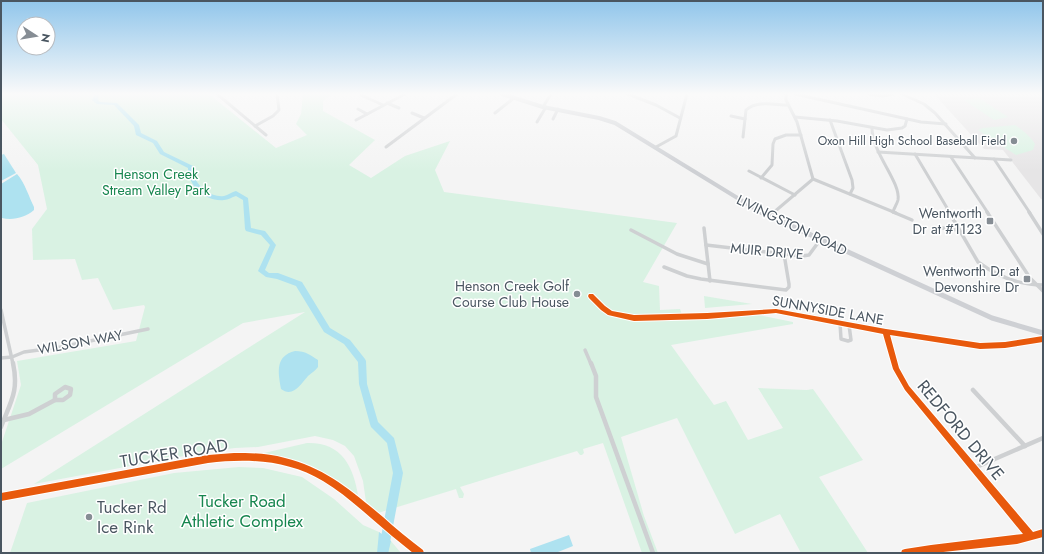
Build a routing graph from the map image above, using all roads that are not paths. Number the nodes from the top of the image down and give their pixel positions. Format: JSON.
{"nodes":[{"id":1,"x":745,"y":119,"type":"edge"},
{"id":2,"x":907,"y":119,"type":"edge"},
{"id":3,"x":248,"y":120,"type":"edge"},
{"id":4,"x":266,"y":120,"type":"edge"},
{"id":5,"x":422,"y":120,"type":"edge"},
{"id":6,"x":605,"y":120,"type":"edge"},
{"id":7,"x":680,"y":120,"type":"edge"},
{"id":8,"x":796,"y":120,"type":"edge"},
{"id":9,"x":830,"y":120,"type":"joint"},
{"id":10,"x":912,"y":120,"type":"edge"},
{"id":11,"x":942,"y":120,"type":"edge"},
{"id":12,"x":946,"y":124,"type":"junction"},
{"id":13,"x":255,"y":126,"type":"junction"},
{"id":14,"x":872,"y":128,"type":"junction"},
{"id":15,"x":266,"y":135,"type":"dead end"},
{"id":16,"x":801,"y":135,"type":"junction"},
{"id":17,"x":743,"y":137,"type":"dead end"},
{"id":18,"x":386,"y":147,"type":"dead end"},
{"id":19,"x":656,"y":147,"type":"junction"},
{"id":20,"x":878,"y":152,"type":"junction"},
{"id":21,"x":916,"y":154,"type":"junction"},
{"id":22,"x":951,"y":157,"type":"junction"},
{"id":23,"x":974,"y":158,"type":"junction"},
{"id":24,"x":994,"y":159,"type":"junction"},
{"id":25,"x":1011,"y":160,"type":"dead end"},
{"id":26,"x":749,"y":171,"type":"dead end"},
{"id":27,"x":761,"y":178,"type":"junction"},
{"id":28,"x":813,"y":179,"type":"junction"},
{"id":29,"x":850,"y":194,"type":"junction"},
{"id":30,"x":795,"y":195,"type":"junction"},
{"id":31,"x":893,"y":212,"type":"junction"},
{"id":32,"x":768,"y":217,"type":"junction"},
{"id":33,"x":912,"y":220,"type":"dead end"},
{"id":34,"x":704,"y":228,"type":"dead end"},
{"id":35,"x":942,"y":228,"type":"dead end"},
{"id":36,"x":630,"y":230,"type":"dead end"},
{"id":37,"x":958,"y":230,"type":"junction"},
{"id":38,"x":1043,"y":234,"type":"edge"},
{"id":39,"x":820,"y":240,"type":"junction"},
{"id":40,"x":706,"y":245,"type":"junction"},
{"id":41,"x":784,"y":254,"type":"junction"},
{"id":42,"x":708,"y":264,"type":"junction"},
{"id":43,"x":664,"y":267,"type":"dead end"},
{"id":44,"x":710,"y":281,"type":"junction"},
{"id":45,"x":1037,"y":285,"type":"junction"},
{"id":46,"x":1043,"y":285,"type":"edge"},
{"id":47,"x":1043,"y":291,"type":"edge"},
{"id":48,"x":591,"y":296,"type":"dead end"},
{"id":49,"x":1,"y":310,"type":"edge"},
{"id":50,"x":840,"y":323,"type":"junction"},
{"id":51,"x":849,"y":325,"type":"junction"},
{"id":52,"x":148,"y":329,"type":"dead end"},
{"id":53,"x":886,"y":332,"type":"junction"},
{"id":54,"x":1043,"y":333,"type":"edge"},
{"id":55,"x":1043,"y":339,"type":"edge"},
{"id":56,"x":585,"y":350,"type":"dead end"},
{"id":57,"x":12,"y":357,"type":"junction"},
{"id":58,"x":1,"y":358,"type":"edge"},
{"id":59,"x":973,"y":390,"type":"dead end"},
{"id":60,"x":55,"y":400,"type":"dead end"},
{"id":61,"x":4,"y":420,"type":"junction"},
{"id":62,"x":1,"y":427,"type":"edge"},
{"id":63,"x":1043,"y":438,"type":"edge"},
{"id":64,"x":1026,"y":446,"type":"junction"},
{"id":65,"x":974,"y":468,"type":"junction"},
{"id":66,"x":1,"y":497,"type":"edge"},
{"id":67,"x":1043,"y":533,"type":"edge"},
{"id":68,"x":1031,"y":537,"type":"junction"},
{"id":69,"x":420,"y":553,"type":"edge"},
{"id":70,"x":653,"y":553,"type":"edge"},
{"id":71,"x":906,"y":553,"type":"edge"}],
"edges":[{"from":1,"to":17,"type":"street"},
{"from":2,"to":14,"type":"street"},
{"from":3,"to":13,"type":"street"},
{"from":4,"to":13,"type":"street"},
{"from":5,"to":18,"type":"street"},
{"from":6,"to":19,"type":"main road","name":"LIVINGSTON ROAD"},
{"from":7,"to":19,"type":"street"},
{"from":8,"to":16,"type":"street"},
{"from":9,"to":14,"type":"street"},
{"from":9,"to":29,"type":"street"},
{"from":10,"to":12,"type":"street"},
{"from":11,"to":12,"type":"street"},
{"from":12,"to":23,"type":"street"},
{"from":13,"to":15,"type":"street"},
{"from":14,"to":20,"type":"street"},
{"from":16,"to":27,"type":"street"},
{"from":16,"to":28,"type":"street"},
{"from":19,"to":32,"type":"main road","name":"LIVINGSTON ROAD"},
{"from":20,"to":21,"type":"street"},
{"from":20,"to":31,"type":"street"},
{"from":21,"to":22,"type":"street"},
{"from":21,"to":37,"type":"street"},
{"from":22,"to":23,"type":"street"},
{"from":22,"to":45,"type":"street"},
{"from":23,"to":24,"type":"street"},
{"from":24,"to":25,"type":"street"},
{"from":24,"to":38,"type":"street"},
{"from":26,"to":27,"type":"street"},
{"from":27,"to":30,"type":"street"},
{"from":28,"to":29,"type":"street"},
{"from":28,"to":30,"type":"street"},
{"from":29,"to":31,"type":"street"},
{"from":30,"to":32,"type":"street"},
{"from":31,"to":33,"type":"street"},
{"from":32,"to":39,"type":"main road","name":"LIVINGSTON ROAD"},
{"from":34,"to":40,"type":"street"},
{"from":35,"to":37,"type":"street"},
{"from":36,"to":42,"type":"street"},
{"from":37,"to":45,"type":"street"},
{"from":39,"to":41,"type":"street","name":"MUIR DRIVE"},
{"from":39,"to":54,"type":"main road","name":"LIVINGSTON ROAD"},
{"from":40,"to":41,"type":"street","name":"MUIR DRIVE"},
{"from":40,"to":42,"type":"street"},
{"from":41,"to":44,"type":"street"},
{"from":42,"to":44,"type":"street"},
{"from":43,"to":44,"type":"street"},
{"from":45,"to":46,"type":"street"},
{"from":45,"to":47,"type":"street"},
{"from":48,"to":50,"type":"street","name":"SUNNYSIDE LANE"},
{"from":49,"to":57,"type":"street"},
{"from":50,"to":51,"type":"street","name":"SUNNYSIDE LANE"},
{"from":50,"to":51,"type":"street"},
{"from":51,"to":53,"type":"street","name":"SUNNYSIDE LANE"},
{"from":52,"to":57,"type":"street","name":"WILSON WAY"},
{"from":53,"to":55,"type":"street","name":"SUNNYSIDE LANE"},
{"from":53,"to":65,"type":"street","name":"REDFORD DRIVE"},
{"from":56,"to":70,"type":"street"},
{"from":57,"to":58,"type":"street","name":"WILSON WAY"},
{"from":57,"to":61,"type":"street"},
{"from":59,"to":64,"type":"street"},
{"from":60,"to":61,"type":"street"},
{"from":61,"to":62,"type":"street"},
{"from":63,"to":64,"type":"street"},
{"from":64,"to":65,"type":"street"},
{"from":65,"to":68,"type":"street","name":"REDFORD DRIVE"},
{"from":66,"to":69,"type":"street","name":"TUCKER ROAD"},
{"from":67,"to":68,"type":"street"},
{"from":68,"to":71,"type":"street"}]}
